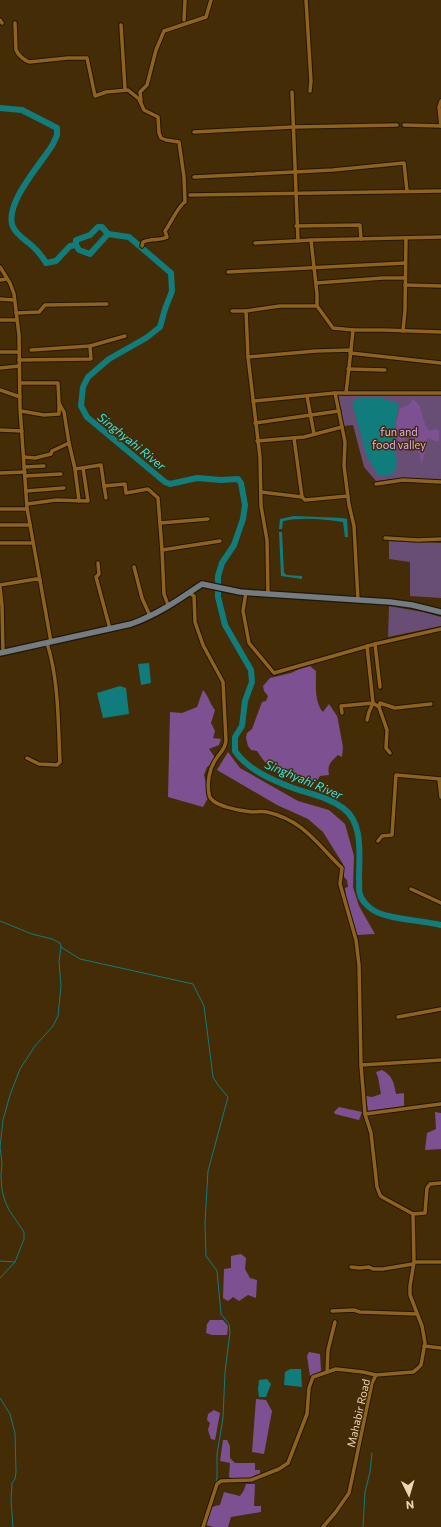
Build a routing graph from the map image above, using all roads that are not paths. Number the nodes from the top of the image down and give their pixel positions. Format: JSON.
{"nodes":[{"id":1,"x":185,"y":0,"type":"edge"},
{"id":2,"x":211,"y":0,"type":"edge"},
{"id":3,"x":306,"y":0,"type":"edge"},
{"id":4,"x":184,"y":20,"type":"dead end"},
{"id":5,"x":15,"y":23,"type":"dead end"},
{"id":6,"x":121,"y":25,"type":"dead end"},
{"id":7,"x":125,"y":89,"type":"junction"},
{"id":8,"x":310,"y":91,"type":"dead end"},
{"id":9,"x":292,"y":92,"type":"dead end"},
{"id":10,"x":441,"y":101,"type":"edge"},
{"id":11,"x":141,"y":102,"type":"junction"},
{"id":12,"x":397,"y":125,"type":"dead end"},
{"id":13,"x":404,"y":125,"type":"dead end"},
{"id":14,"x":441,"y":126,"type":"edge"},
{"id":15,"x":293,"y":127,"type":"junction"},
{"id":16,"x":194,"y":132,"type":"dead end"},
{"id":17,"x":294,"y":172,"type":"junction"},
{"id":18,"x":194,"y":177,"type":"dead end"},
{"id":19,"x":407,"y":191,"type":"junction"},
{"id":20,"x":441,"y":191,"type":"edge"},
{"id":21,"x":295,"y":193,"type":"junction"},
{"id":22,"x":190,"y":195,"type":"dead end"},
{"id":23,"x":296,"y":226,"type":"junction"},
{"id":24,"x":441,"y":237,"type":"edge"},
{"id":25,"x":406,"y":238,"type":"junction"},
{"id":26,"x":361,"y":239,"type":"junction"},
{"id":27,"x":298,"y":240,"type":"junction"},
{"id":28,"x":311,"y":240,"type":"junction"},
{"id":29,"x":255,"y":243,"type":"dead end"},
{"id":30,"x":142,"y":246,"type":"dead end"},
{"id":31,"x":406,"y":263,"type":"junction"},
{"id":32,"x":0,"y":267,"type":"edge"},
{"id":33,"x":313,"y":267,"type":"junction"},
{"id":34,"x":228,"y":272,"type":"dead end"},
{"id":35,"x":405,"y":278,"type":"junction"},
{"id":36,"x":7,"y":279,"type":"junction"},
{"id":37,"x":0,"y":280,"type":"edge"},
{"id":38,"x":316,"y":283,"type":"junction"},
{"id":39,"x":405,"y":286,"type":"junction"},
{"id":40,"x":441,"y":286,"type":"edge"},
{"id":41,"x":0,"y":300,"type":"edge"},
{"id":42,"x":14,"y":300,"type":"junction"},
{"id":43,"x":107,"y":304,"type":"dead end"},
{"id":44,"x":317,"y":306,"type":"junction"},
{"id":45,"x":232,"y":311,"type":"dead end"},
{"id":46,"x":246,"y":311,"type":"junction"},
{"id":47,"x":16,"y":313,"type":"junction"},
{"id":48,"x":0,"y":320,"type":"edge"},
{"id":49,"x":16,"y":320,"type":"junction"},
{"id":50,"x":353,"y":330,"type":"junction"},
{"id":51,"x":403,"y":331,"type":"junction"},
{"id":52,"x":441,"y":332,"type":"edge"},
{"id":53,"x":125,"y":336,"type":"dead end"},
{"id":54,"x":90,"y":346,"type":"junction"},
{"id":55,"x":31,"y":350,"type":"dead end"},
{"id":56,"x":350,"y":351,"type":"junction"},
{"id":57,"x":0,"y":352,"type":"edge"},
{"id":58,"x":19,"y":352,"type":"junction"},
{"id":59,"x":248,"y":357,"type":"junction"},
{"id":60,"x":19,"y":360,"type":"junction"},
{"id":61,"x":441,"y":363,"type":"edge"},
{"id":62,"x":19,"y":366,"type":"junction"},
{"id":63,"x":0,"y":368,"type":"edge"},
{"id":64,"x":348,"y":369,"type":"junction"},
{"id":65,"x":385,"y":370,"type":"dead end"},
{"id":66,"x":20,"y":383,"type":"junction"},
{"id":67,"x":0,"y":390,"type":"edge"},
{"id":68,"x":335,"y":393,"type":"junction"},
{"id":69,"x":346,"y":393,"type":"junction"},
{"id":70,"x":441,"y":393,"type":"edge"},
{"id":71,"x":307,"y":396,"type":"junction"},
{"id":72,"x":20,"y":397,"type":"junction"},
{"id":73,"x":253,"y":401,"type":"junction"},
{"id":74,"x":59,"y":403,"type":"junction"},
{"id":75,"x":21,"y":411,"type":"junction"},
{"id":76,"x":339,"y":411,"type":"junction"},
{"id":77,"x":310,"y":416,"type":"junction"},
{"id":78,"x":255,"y":423,"type":"junction"},
{"id":79,"x":342,"y":427,"type":"junction"},
{"id":80,"x":0,"y":430,"type":"edge"},
{"id":81,"x":22,"y":431,"type":"junction"},
{"id":82,"x":314,"y":434,"type":"junction"},
{"id":83,"x":294,"y":438,"type":"junction"},
{"id":84,"x":257,"y":441,"type":"junction"},
{"id":85,"x":70,"y":443,"type":"junction"},
{"id":86,"x":24,"y":457,"type":"junction"},
{"id":87,"x":44,"y":466,"type":"dead end"},
{"id":88,"x":24,"y":467,"type":"junction"},
{"id":89,"x":83,"y":468,"type":"junction"},
{"id":90,"x":76,"y":469,"type":"junction"},
{"id":91,"x":0,"y":473,"type":"edge"},
{"id":92,"x":25,"y":474,"type":"junction"},
{"id":93,"x":62,"y":474,"type":"dead end"},
{"id":94,"x":441,"y":482,"type":"edge"},
{"id":95,"x":376,"y":484,"type":"dead end"},
{"id":96,"x":104,"y":486,"type":"junction"},
{"id":97,"x":64,"y":488,"type":"dead end"},
{"id":98,"x":26,"y":491,"type":"junction"},
{"id":99,"x":261,"y":492,"type":"junction"},
{"id":100,"x":348,"y":496,"type":"junction"},
{"id":101,"x":302,"y":497,"type":"junction"},
{"id":102,"x":106,"y":498,"type":"dead end"},
{"id":103,"x":79,"y":501,"type":"junction"},
{"id":104,"x":27,"y":504,"type":"junction"},
{"id":105,"x":0,"y":509,"type":"edge"},
{"id":106,"x":27,"y":509,"type":"junction"},
{"id":107,"x":208,"y":519,"type":"dead end"},
{"id":108,"x":160,"y":523,"type":"junction"},
{"id":109,"x":0,"y":525,"type":"edge"},
{"id":110,"x":30,"y":525,"type":"junction"},
{"id":111,"x":385,"y":538,"type":"dead end"},
{"id":112,"x":441,"y":539,"type":"edge"},
{"id":113,"x":220,"y":541,"type":"dead end"},
{"id":114,"x":0,"y":543,"type":"edge"},
{"id":115,"x":33,"y":543,"type":"junction"},
{"id":116,"x":162,"y":550,"type":"junction"},
{"id":117,"x":98,"y":563,"type":"dead end"},
{"id":118,"x":134,"y":567,"type":"dead end"},
{"id":119,"x":40,"y":580,"type":"junction"},
{"id":120,"x":0,"y":586,"type":"edge"},
{"id":121,"x":243,"y":592,"type":"junction"},
{"id":122,"x":189,"y":593,"type":"junction"},
{"id":123,"x":268,"y":594,"type":"junction"},
{"id":124,"x":358,"y":600,"type":"junction"},
{"id":125,"x":168,"y":605,"type":"junction"},
{"id":126,"x":441,"y":612,"type":"edge"},
{"id":127,"x":150,"y":616,"type":"junction"},
{"id":128,"x":110,"y":629,"type":"junction"},
{"id":129,"x":441,"y":629,"type":"edge"},
{"id":130,"x":49,"y":643,"type":"junction"},
{"id":131,"x":375,"y":644,"type":"junction"},
{"id":132,"x":367,"y":646,"type":"junction"},
{"id":133,"x":1,"y":653,"type":"edge"},
{"id":134,"x":380,"y":687,"type":"dead end"},
{"id":135,"x":373,"y":703,"type":"junction"},
{"id":136,"x":431,"y":704,"type":"dead end"},
{"id":137,"x":379,"y":705,"type":"junction"},
{"id":138,"x":342,"y":713,"type":"dead end"},
{"id":139,"x":368,"y":720,"type":"dead end"},
{"id":140,"x":390,"y":753,"type":"dead end"},
{"id":141,"x":27,"y":758,"type":"dead end"},
{"id":142,"x":440,"y":779,"type":"edge"},
{"id":143,"x":441,"y":797,"type":"edge"},
{"id":144,"x":378,"y":841,"type":"dead end"},
{"id":145,"x":411,"y":889,"type":"dead end"},
{"id":146,"x":441,"y":903,"type":"edge"},
{"id":147,"x":441,"y":1009,"type":"edge"},
{"id":148,"x":398,"y":1017,"type":"dead end"},
{"id":149,"x":441,"y":1060,"type":"edge"},
{"id":150,"x":361,"y":1065,"type":"junction"},
{"id":151,"x":441,"y":1104,"type":"edge"},
{"id":152,"x":365,"y":1114,"type":"junction"},
{"id":153,"x":441,"y":1183,"type":"edge"},
{"id":154,"x":413,"y":1214,"type":"junction"},
{"id":155,"x":441,"y":1262,"type":"edge"},
{"id":156,"x":413,"y":1263,"type":"junction"},
{"id":157,"x":351,"y":1267,"type":"dead end"},
{"id":158,"x":332,"y":1311,"type":"dead end"},
{"id":159,"x":417,"y":1314,"type":"junction"},
{"id":160,"x":335,"y":1322,"type":"dead end"},
{"id":161,"x":424,"y":1346,"type":"junction"},
{"id":162,"x":441,"y":1348,"type":"edge"},
{"id":163,"x":327,"y":1372,"type":"junction"},
{"id":164,"x":376,"y":1375,"type":"junction"},
{"id":165,"x":203,"y":1527,"type":"edge"},
{"id":166,"x":323,"y":1527,"type":"edge"}],
"edges":[{"from":1,"to":4,"type":"street"},
{"from":2,"to":11,"type":"street"},
{"from":3,"to":8,"type":"street"},
{"from":5,"to":7,"type":"street"},
{"from":6,"to":7,"type":"street"},
{"from":7,"to":11,"type":"street"},
{"from":9,"to":15,"type":"street"},
{"from":10,"to":14,"type":"street"},
{"from":11,"to":30,"type":"street"},
{"from":12,"to":15,"type":"street"},
{"from":13,"to":14,"type":"street"},
{"from":15,"to":16,"type":"street"},
{"from":15,"to":17,"type":"street"},
{"from":17,"to":18,"type":"street"},
{"from":17,"to":19,"type":"street"},
{"from":17,"to":21,"type":"street"},
{"from":19,"to":20,"type":"street"},
{"from":19,"to":21,"type":"street"},
{"from":21,"to":22,"type":"street"},
{"from":21,"to":23,"type":"street"},
{"from":23,"to":26,"type":"street"},
{"from":23,"to":27,"type":"street"},
{"from":24,"to":25,"type":"street"},
{"from":25,"to":26,"type":"street"},
{"from":25,"to":31,"type":"street"},
{"from":26,"to":28,"type":"street"},
{"from":27,"to":28,"type":"street"},
{"from":27,"to":29,"type":"street"},
{"from":28,"to":33,"type":"street"},
{"from":31,"to":33,"type":"street"},
{"from":31,"to":35,"type":"street"},
{"from":32,"to":36,"type":"street"},
{"from":33,"to":34,"type":"street"},
{"from":33,"to":38,"type":"street"},
{"from":35,"to":38,"type":"street"},
{"from":35,"to":39,"type":"street"},
{"from":36,"to":37,"type":"street"},
{"from":36,"to":42,"type":"street"},
{"from":38,"to":44,"type":"street"},
{"from":39,"to":40,"type":"street"},
{"from":39,"to":51,"type":"street"},
{"from":41,"to":42,"type":"street"},
{"from":42,"to":47,"type":"street"},
{"from":43,"to":47,"type":"street"},
{"from":44,"to":46,"type":"street"},
{"from":44,"to":50,"type":"street"},
{"from":45,"to":46,"type":"street"},
{"from":46,"to":59,"type":"street"},
{"from":47,"to":49,"type":"street"},
{"from":48,"to":49,"type":"street"},
{"from":49,"to":58,"type":"street"},
{"from":50,"to":51,"type":"street"},
{"from":50,"to":56,"type":"street"},
{"from":51,"to":52,"type":"street"},
{"from":53,"to":54,"type":"street"},
{"from":54,"to":55,"type":"street"},
{"from":54,"to":60,"type":"street"},
{"from":56,"to":59,"type":"street"},
{"from":56,"to":61,"type":"street"},
{"from":56,"to":64,"type":"street"},
{"from":57,"to":58,"type":"street"},
{"from":58,"to":60,"type":"street"},
{"from":59,"to":73,"type":"street"},
{"from":60,"to":62,"type":"street"},
{"from":62,"to":63,"type":"street"},
{"from":62,"to":66,"type":"street"},
{"from":64,"to":65,"type":"street"},
{"from":64,"to":69,"type":"street"},
{"from":66,"to":72,"type":"street"},
{"from":66,"to":74,"type":"street"},
{"from":67,"to":72,"type":"street"},
{"from":68,"to":69,"type":"street"},
{"from":68,"to":71,"type":"street"},
{"from":68,"to":76,"type":"street"},
{"from":69,"to":70,"type":"street"},
{"from":71,"to":73,"type":"street"},
{"from":71,"to":77,"type":"street"},
{"from":72,"to":75,"type":"street"},
{"from":73,"to":78,"type":"street"},
{"from":74,"to":75,"type":"street"},
{"from":74,"to":85,"type":"street"},
{"from":75,"to":81,"type":"street"},
{"from":76,"to":77,"type":"street"},
{"from":76,"to":79,"type":"street"},
{"from":77,"to":78,"type":"street"},
{"from":77,"to":82,"type":"street"},
{"from":78,"to":84,"type":"street"},
{"from":79,"to":82,"type":"street"},
{"from":79,"to":100,"type":"street"},
{"from":80,"to":81,"type":"street"},
{"from":81,"to":86,"type":"street"},
{"from":82,"to":83,"type":"street"},
{"from":83,"to":84,"type":"street"},
{"from":83,"to":101,"type":"street"},
{"from":84,"to":99,"type":"street"},
{"from":85,"to":86,"type":"street"},
{"from":85,"to":90,"type":"street"},
{"from":86,"to":88,"type":"street"},
{"from":87,"to":88,"type":"street"},
{"from":88,"to":92,"type":"street"},
{"from":89,"to":90,"type":"street"},
{"from":89,"to":96,"type":"street"},
{"from":89,"to":103,"type":"street"},
{"from":90,"to":103,"type":"street"},
{"from":91,"to":92,"type":"street"},
{"from":92,"to":93,"type":"street"},
{"from":92,"to":98,"type":"street"},
{"from":94,"to":95,"type":"street"},
{"from":96,"to":102,"type":"street"},
{"from":96,"to":108,"type":"street"},
{"from":97,"to":98,"type":"street"},
{"from":98,"to":104,"type":"street"},
{"from":99,"to":101,"type":"street"},
{"from":99,"to":123,"type":"street"},
{"from":100,"to":101,"type":"street"},
{"from":100,"to":124,"type":"street"},
{"from":103,"to":104,"type":"street"},
{"from":104,"to":106,"type":"street"},
{"from":105,"to":106,"type":"street"},
{"from":106,"to":110,"type":"street"},
{"from":107,"to":108,"type":"street"},
{"from":108,"to":116,"type":"street"},
{"from":109,"to":110,"type":"street"},
{"from":110,"to":115,"type":"street"},
{"from":111,"to":112,"type":"street"},
{"from":113,"to":116,"type":"street"},
{"from":114,"to":115,"type":"street"},
{"from":115,"to":119,"type":"street"},
{"from":116,"to":125,"type":"street"},
{"from":117,"to":128,"type":"street"},
{"from":118,"to":127,"type":"street"},
{"from":119,"to":120,"type":"street"},
{"from":119,"to":130,"type":"street"},
{"from":120,"to":133,"type":"street"},
{"from":121,"to":122,"type":"main road"},
{"from":121,"to":123,"type":"main road"},
{"from":121,"to":132,"type":"street"},
{"from":122,"to":125,"type":"main road"},
{"from":122,"to":150,"type":"street"},
{"from":123,"to":124,"type":"main road"},
{"from":124,"to":126,"type":"main road"},
{"from":125,"to":127,"type":"main road"},
{"from":127,"to":128,"type":"main road"},
{"from":128,"to":130,"type":"main road"},
{"from":129,"to":131,"type":"street"},
{"from":130,"to":133,"type":"main road"},
{"from":130,"to":141,"type":"street"},
{"from":131,"to":132,"type":"street"},
{"from":131,"to":134,"type":"street"},
{"from":132,"to":135,"type":"street"},
{"from":135,"to":137,"type":"street"},
{"from":135,"to":138,"type":"street"},
{"from":135,"to":139,"type":"street"},
{"from":136,"to":137,"type":"street"},
{"from":137,"to":140,"type":"street"},
{"from":142,"to":143,"type":"street"},
{"from":142,"to":144,"type":"street"},
{"from":145,"to":146,"type":"street"},
{"from":147,"to":148,"type":"street"},
{"from":149,"to":150,"type":"street"},
{"from":150,"to":152,"type":"street"},
{"from":151,"to":152,"type":"street"},
{"from":152,"to":154,"type":"street"},
{"from":153,"to":154,"type":"street"},
{"from":154,"to":156,"type":"street","name":"Mahabir Road"},
{"from":155,"to":156,"type":"street"},
{"from":156,"to":157,"type":"street"},
{"from":156,"to":159,"type":"street","name":"Mahabir Road"},
{"from":158,"to":159,"type":"street"},
{"from":159,"to":161,"type":"street","name":"Mahabir Road"},
{"from":160,"to":163,"type":"street"},
{"from":161,"to":162,"type":"street"},
{"from":161,"to":164,"type":"street","name":"Mahabir Road"},
{"from":163,"to":164,"type":"street"},
{"from":163,"to":165,"type":"street"},
{"from":164,"to":166,"type":"street","name":"Mahabir Road"}]}
